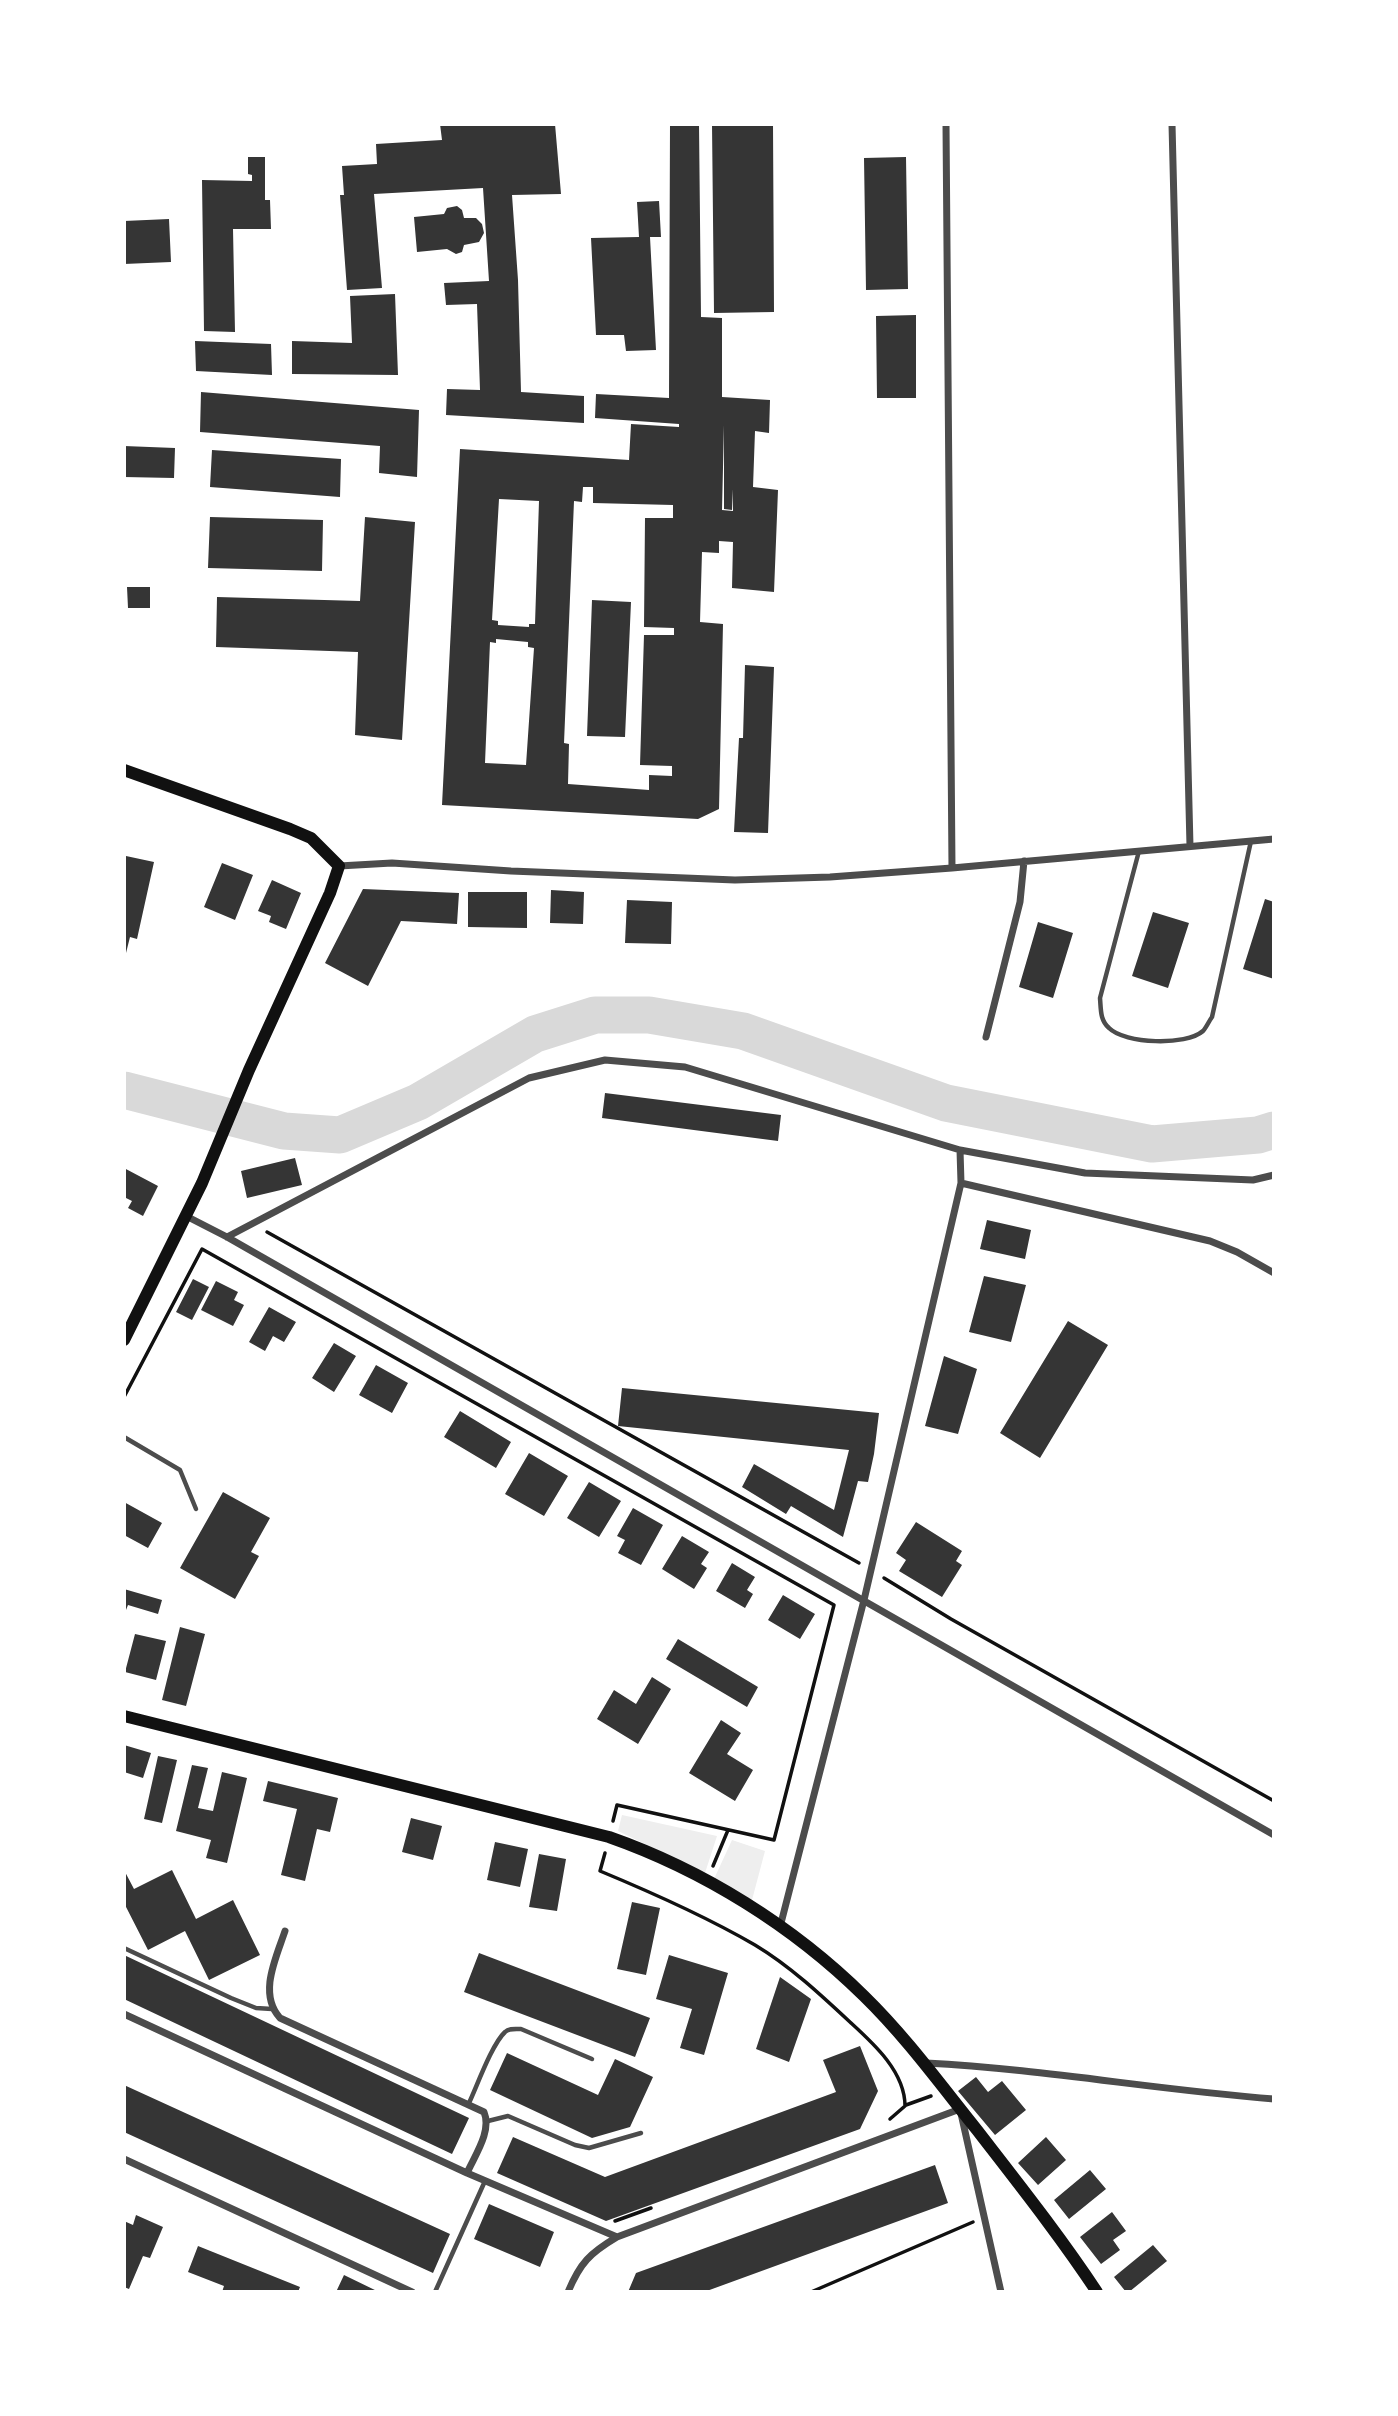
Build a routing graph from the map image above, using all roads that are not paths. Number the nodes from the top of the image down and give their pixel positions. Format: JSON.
{"nodes":[{"id":1,"x":946,"y":124,"type":"edge"},
{"id":2,"x":1172,"y":124,"type":"edge"},
{"id":3,"x":124,"y":770,"type":"edge"},
{"id":4,"x":1274,"y":839,"type":"edge"},
{"id":5,"x":1251,"y":841,"type":"junction"},
{"id":6,"x":1190,"y":846,"type":"junction"},
{"id":7,"x":1139,"y":851,"type":"junction"},
{"id":8,"x":1024,"y":861,"type":"junction"},
{"id":9,"x":339,"y":866,"type":"junction"},
{"id":10,"x":952,"y":868,"type":"junction"},
{"id":11,"x":986,"y":1037,"type":"dead end"},
{"id":12,"x":960,"y":1150,"type":"junction"},
{"id":13,"x":1274,"y":1175,"type":"edge"},
{"id":14,"x":961,"y":1183,"type":"junction"},
{"id":15,"x":186,"y":1216,"type":"junction"},
{"id":16,"x":227,"y":1237,"type":"junction"},
{"id":17,"x":1274,"y":1273,"type":"edge"},
{"id":18,"x":124,"y":1340,"type":"edge"},
{"id":19,"x":124,"y":1437,"type":"edge"},
{"id":20,"x":196,"y":1509,"type":"dead end"},
{"id":21,"x":864,"y":1600,"type":"junction"},
{"id":22,"x":124,"y":1716,"type":"edge"},
{"id":23,"x":1274,"y":1835,"type":"edge"},
{"id":24,"x":780,"y":1927,"type":"junction"},
{"id":25,"x":285,"y":1931,"type":"dead end"},
{"id":26,"x":124,"y":1948,"type":"edge"},
{"id":27,"x":272,"y":2009,"type":"junction"},
{"id":28,"x":124,"y":2014,"type":"edge"},
{"id":29,"x":592,"y":2059,"type":"dead end"},
{"id":30,"x":925,"y":2063,"type":"junction"},
{"id":31,"x":1274,"y":2099,"type":"edge"},
{"id":32,"x":469,"y":2103,"type":"junction"},
{"id":33,"x":960,"y":2109,"type":"junction"},
{"id":34,"x":488,"y":2121,"type":"junction"},
{"id":35,"x":641,"y":2133,"type":"dead end"},
{"id":36,"x":124,"y":2160,"type":"edge"},
{"id":37,"x":467,"y":2173,"type":"junction"},
{"id":38,"x":485,"y":2181,"type":"junction"},
{"id":39,"x":617,"y":2237,"type":"junction"},
{"id":40,"x":412,"y":2292,"type":"edge"},
{"id":41,"x":435,"y":2292,"type":"edge"},
{"id":42,"x":568,"y":2292,"type":"edge"},
{"id":43,"x":1001,"y":2292,"type":"edge"},
{"id":44,"x":1097,"y":2292,"type":"edge"}],
"edges":[{"from":1,"to":10,"type":"street"},
{"from":2,"to":6,"type":"street"},
{"from":3,"to":9,"type":"main road"},
{"from":4,"to":5,"type":"street"},
{"from":5,"to":6,"type":"street"},
{"from":5,"to":7,"type":"lane"},
{"from":6,"to":7,"type":"street"},
{"from":7,"to":8,"type":"street"},
{"from":8,"to":10,"type":"street"},
{"from":8,"to":11,"type":"street"},
{"from":9,"to":10,"type":"street"},
{"from":9,"to":15,"type":"main road"},
{"from":12,"to":13,"type":"street"},
{"from":12,"to":14,"type":"street"},
{"from":12,"to":16,"type":"street"},
{"from":14,"to":17,"type":"street"},
{"from":14,"to":21,"type":"street"},
{"from":15,"to":16,"type":"street"},
{"from":15,"to":18,"type":"main road"},
{"from":16,"to":21,"type":"street"},
{"from":19,"to":20,"type":"lane"},
{"from":21,"to":23,"type":"street"},
{"from":21,"to":24,"type":"street"},
{"from":22,"to":24,"type":"main road"},
{"from":24,"to":30,"type":"main road"},
{"from":25,"to":27,"type":"street"},
{"from":26,"to":27,"type":"lane"},
{"from":27,"to":32,"type":"street"},
{"from":28,"to":37,"type":"street"},
{"from":29,"to":32,"type":"lane"},
{"from":30,"to":31,"type":"street"},
{"from":30,"to":33,"type":"main road"},
{"from":32,"to":34,"type":"street"},
{"from":33,"to":39,"type":"street"},
{"from":33,"to":43,"type":"street"},
{"from":33,"to":44,"type":"main road"},
{"from":34,"to":35,"type":"lane"},
{"from":34,"to":37,"type":"street"},
{"from":36,"to":40,"type":"street"},
{"from":37,"to":38,"type":"street"},
{"from":38,"to":39,"type":"street"},
{"from":38,"to":41,"type":"lane"},
{"from":39,"to":42,"type":"street"}]}
